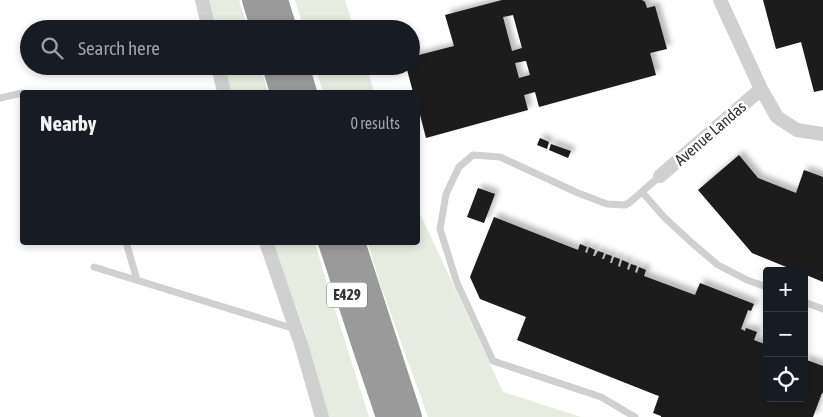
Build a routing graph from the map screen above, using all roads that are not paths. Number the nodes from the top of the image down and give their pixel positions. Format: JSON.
{"nodes":[{"id":1,"x":202,"y":0,"type":"edge"},
{"id":2,"x":254,"y":0,"type":"edge"},
{"id":3,"x":276,"y":0,"type":"edge"},
{"id":4,"x":720,"y":0,"type":"edge"},
{"id":5,"x":207,"y":20,"type":"edge"},
{"id":6,"x":260,"y":20,"type":"edge"},
{"id":7,"x":282,"y":20,"type":"edge"},
{"id":8,"x":220,"y":75,"type":"edge"},
{"id":9,"x":277,"y":75,"type":"edge"},
{"id":10,"x":300,"y":75,"type":"edge"},
{"id":11,"x":761,"y":89,"type":"junction"},
{"id":12,"x":224,"y":90,"type":"edge"},
{"id":13,"x":281,"y":90,"type":"edge"},
{"id":14,"x":304,"y":90,"type":"edge"},
{"id":15,"x":20,"y":94,"type":"edge"},
{"id":16,"x":0,"y":98,"type":"edge"},
{"id":17,"x":823,"y":134,"type":"edge"},
{"id":18,"x":660,"y":176,"type":"joint"},
{"id":19,"x":642,"y":192,"type":"junction"},
{"id":20,"x":127,"y":245,"type":"edge"},
{"id":21,"x":267,"y":245,"type":"edge"},
{"id":22,"x":331,"y":245,"type":"edge"},
{"id":23,"x":354,"y":245,"type":"edge"},
{"id":24,"x":94,"y":267,"type":"dead end"},
{"id":25,"x":136,"y":280,"type":"junction"},
{"id":26,"x":763,"y":286,"type":"edge"},
{"id":27,"x":808,"y":303,"type":"edge"},
{"id":28,"x":823,"y":309,"type":"edge"},
{"id":29,"x":295,"y":330,"type":"junction"},
{"id":30,"x":384,"y":338,"type":"junction"},
{"id":31,"x":369,"y":363,"type":"junction"},
{"id":32,"x":322,"y":417,"type":"edge"},
{"id":33,"x":384,"y":417,"type":"edge"},
{"id":34,"x":388,"y":417,"type":"edge"},
{"id":35,"x":410,"y":417,"type":"edge"},
{"id":36,"x":422,"y":417,"type":"edge"},
{"id":37,"x":635,"y":417,"type":"edge"}],
"edges":[{"from":1,"to":5,"type":"street"},
{"from":2,"to":6,"type":"highway"},
{"from":3,"to":7,"type":"highway"},
{"from":4,"to":11,"type":"street"},
{"from":8,"to":12,"type":"street"},
{"from":9,"to":13,"type":"highway"},
{"from":10,"to":14,"type":"highway"},
{"from":11,"to":17,"type":"street"},
{"from":11,"to":18,"type":"street","name":"Avenue Landas"},
{"from":15,"to":16,"type":"lane"},
{"from":18,"to":19,"type":"lane"},
{"from":19,"to":26,"type":"lane"},
{"from":19,"to":37,"type":"lane"},
{"from":20,"to":25,"type":"lane"},
{"from":21,"to":29,"type":"street"},
{"from":22,"to":31,"type":"highway","number":"E429"},
{"from":23,"to":30,"type":"highway","number":"E429"},
{"from":24,"to":25,"type":"lane"},
{"from":25,"to":29,"type":"lane"},
{"from":27,"to":28,"type":"lane"},
{"from":29,"to":32,"type":"street"},
{"from":30,"to":35,"type":"highway","number":"E429"},
{"from":30,"to":36,"type":"highway"},
{"from":31,"to":33,"type":"highway"},
{"from":31,"to":34,"type":"highway","number":"E429"}]}
